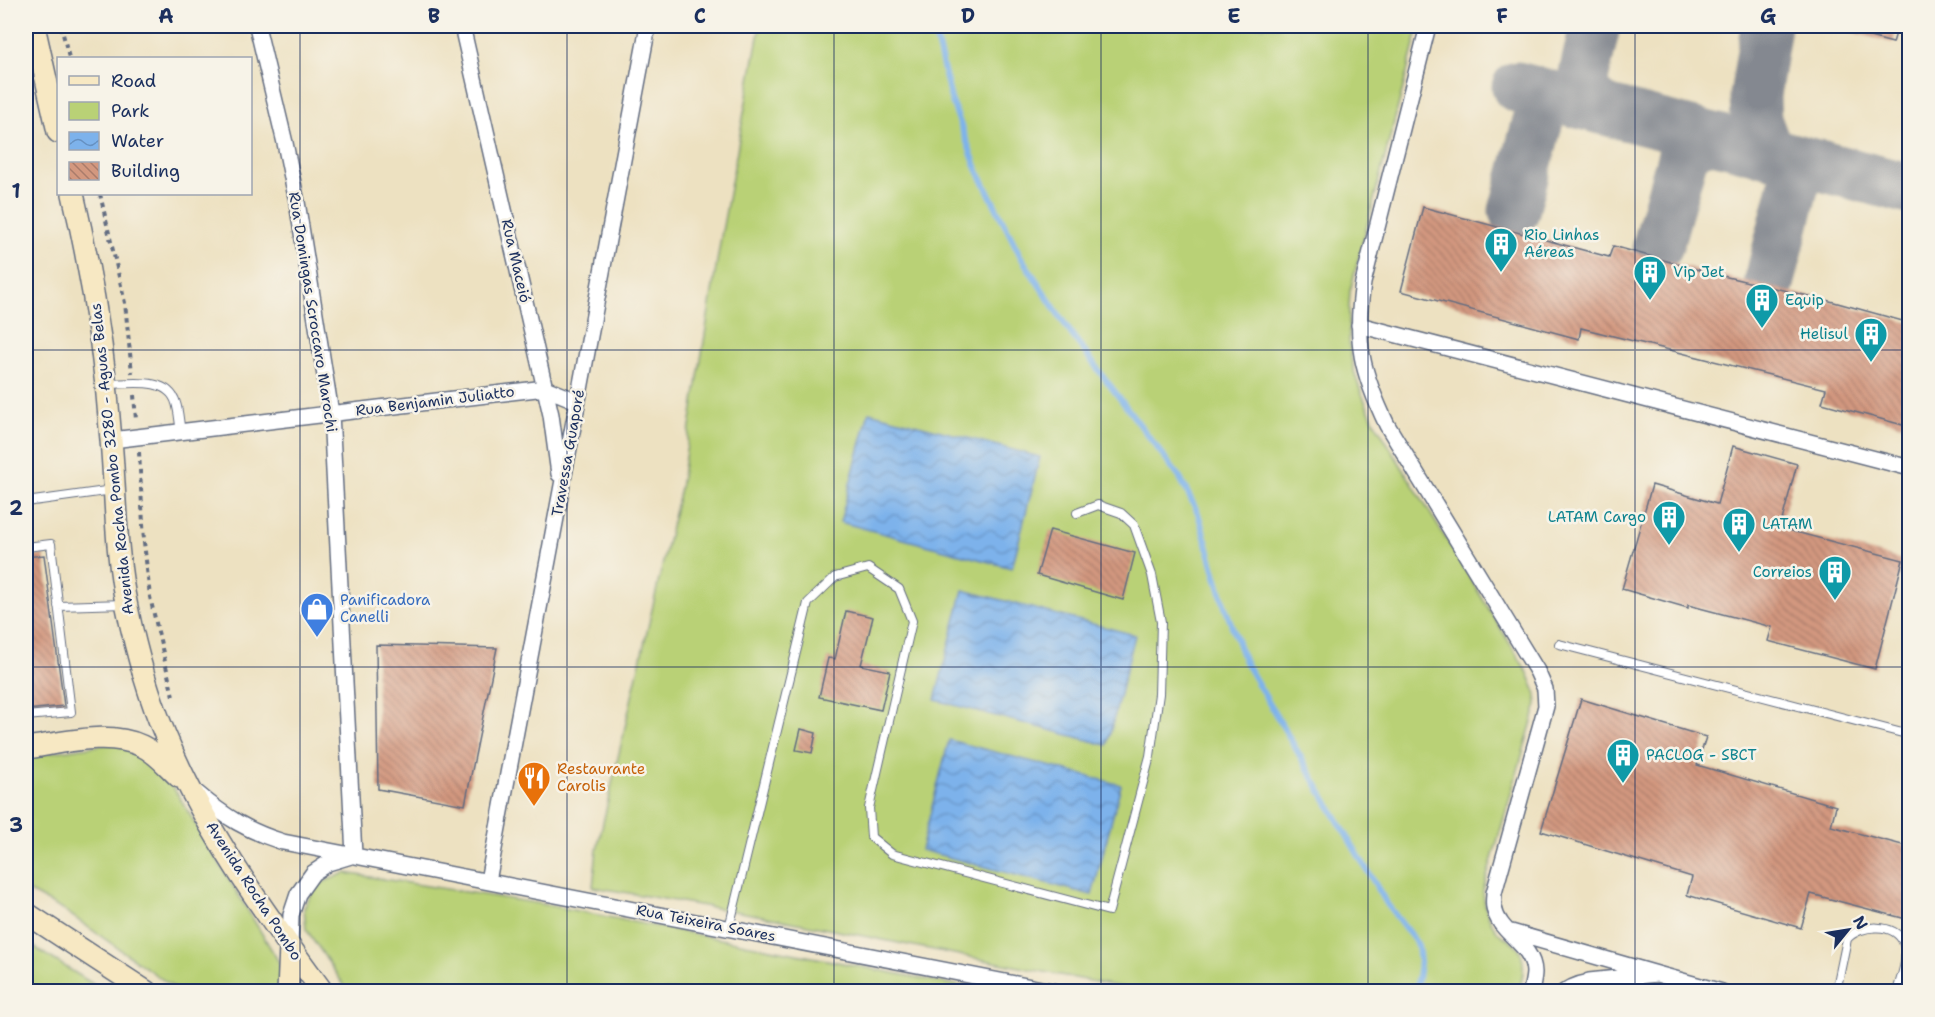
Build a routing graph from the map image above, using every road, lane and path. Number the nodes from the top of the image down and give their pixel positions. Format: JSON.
{"nodes":[{"id":1,"x":34,"y":26,"type":"edge"},
{"id":2,"x":61,"y":26,"type":"edge"},
{"id":3,"x":257,"y":26,"type":"edge"},
{"id":4,"x":462,"y":26,"type":"edge"},
{"id":5,"x":648,"y":26,"type":"edge"},
{"id":6,"x":1428,"y":26,"type":"edge"},
{"id":7,"x":69,"y":57,"type":"edge"},
{"id":8,"x":57,"y":128,"type":"edge"},
{"id":9,"x":73,"y":195,"type":"edge"},
{"id":10,"x":100,"y":195,"type":"edge"},
{"id":11,"x":1359,"y":325,"type":"junction"},
{"id":12,"x":106,"y":384,"type":"junction"},
{"id":13,"x":133,"y":384,"type":"junction"},
{"id":14,"x":545,"y":388,"type":"junction"},
{"id":15,"x":576,"y":407,"type":"junction"},
{"id":16,"x":331,"y":414,"type":"junction"},
{"id":17,"x":551,"y":415,"type":"junction"},
{"id":18,"x":136,"y":421,"type":"dead end"},
{"id":19,"x":180,"y":432,"type":"junction"},
{"id":20,"x":111,"y":440,"type":"junction"},
{"id":21,"x":139,"y":447,"type":"dead end"},
{"id":22,"x":1910,"y":468,"type":"edge"},
{"id":23,"x":115,"y":490,"type":"junction"},
{"id":24,"x":560,"y":498,"type":"junction"},
{"id":25,"x":26,"y":502,"type":"edge"},
{"id":26,"x":1077,"y":513,"type":"dead end"},
{"id":27,"x":26,"y":547,"type":"edge"},
{"id":28,"x":126,"y":604,"type":"junction"},
{"id":29,"x":58,"y":606,"type":"junction"},
{"id":30,"x":1559,"y":645,"type":"dead end"},
{"id":31,"x":176,"y":706,"type":"dead end"},
{"id":32,"x":26,"y":716,"type":"edge"},
{"id":33,"x":1910,"y":735,"type":"edge"},
{"id":34,"x":26,"y":748,"type":"edge"},
{"id":35,"x":190,"y":788,"type":"junction"},
{"id":36,"x":354,"y":855,"type":"junction"},
{"id":37,"x":488,"y":881,"type":"junction"},
{"id":38,"x":26,"y":913,"type":"edge"},
{"id":39,"x":729,"y":928,"type":"junction"},
{"id":40,"x":1511,"y":932,"type":"junction"},
{"id":41,"x":290,"y":947,"type":"junction"},
{"id":42,"x":1657,"y":974,"type":"junction"},
{"id":43,"x":1589,"y":981,"type":"junction"},
{"id":44,"x":147,"y":992,"type":"edge"},
{"id":45,"x":288,"y":992,"type":"edge"},
{"id":46,"x":322,"y":992,"type":"edge"},
{"id":47,"x":1058,"y":992,"type":"edge"},
{"id":48,"x":1531,"y":992,"type":"edge"},
{"id":49,"x":1564,"y":992,"type":"edge"},
{"id":50,"x":1626,"y":992,"type":"edge"},
{"id":51,"x":1722,"y":992,"type":"edge"},
{"id":52,"x":1836,"y":992,"type":"edge"},
{"id":53,"x":1897,"y":992,"type":"edge"}],
"edges":[{"from":1,"to":8,"type":"main road"},
{"from":2,"to":7,"type":"path"},
{"from":3,"to":16,"type":"street","name":"Rua Domingas Scroccaro Marochi"},
{"from":4,"to":14,"type":"street","name":"Rua Maceió"},
{"from":5,"to":15,"type":"street","name":"Travessa Guaporé"},
{"from":6,"to":11,"type":"street"},
{"from":9,"to":12,"type":"main road","name":"Avenida Rocha Pombo 3280 - Aguas Belas"},
{"from":10,"to":13,"type":"path"},
{"from":11,"to":22,"type":"street"},
{"from":11,"to":40,"type":"street"},
{"from":12,"to":13,"type":"lane"},
{"from":12,"to":20,"type":"main road","name":"Avenida Rocha Pombo 3280 - Aguas Belas"},
{"from":13,"to":18,"type":"path"},
{"from":13,"to":19,"type":"lane"},
{"from":14,"to":15,"type":"street","name":"Rua Benjamin Juliatto"},
{"from":14,"to":16,"type":"street","name":"Rua Benjamin Juliatto"},
{"from":14,"to":17,"type":"street","name":"Rua Maceió"},
{"from":15,"to":17,"type":"street"},
{"from":15,"to":24,"type":"street","name":"Travessa Guaporé"},
{"from":16,"to":19,"type":"street","name":"Rua Benjamin Juliatto"},
{"from":16,"to":36,"type":"street","name":"Rua Domingas Scroccaro Marochi"},
{"from":17,"to":24,"type":"street","name":"Rua Maceió"},
{"from":19,"to":20,"type":"street","name":"Rua Benjamin Juliatto"},
{"from":20,"to":23,"type":"main road","name":"Avenida Rocha Pombo 3280 - Aguas Belas"},
{"from":21,"to":31,"type":"path"},
{"from":23,"to":25,"type":"lane"},
{"from":23,"to":28,"type":"main road","name":"Avenida Rocha Pombo 3280 - Aguas Belas"},
{"from":24,"to":37,"type":"street","name":"Travessa Guaporé"},
{"from":26,"to":39,"type":"lane"},
{"from":27,"to":29,"type":"lane"},
{"from":28,"to":29,"type":"lane"},
{"from":28,"to":35,"type":"main road","name":"Avenida Rocha Pombo 3280 - Aguas Belas"},
{"from":29,"to":32,"type":"lane"},
{"from":30,"to":33,"type":"lane"},
{"from":34,"to":35,"type":"main road","name":"Rua Teixeira Soares"},
{"from":35,"to":36,"type":"street","name":"Rua Teixeira Soares"},
{"from":35,"to":41,"type":"main road","name":"Avenida Rocha Pombo"},
{"from":36,"to":37,"type":"street","name":"Rua Teixeira Soares"},
{"from":36,"to":41,"type":"street","name":"Rua Teixeira Soares"},
{"from":37,"to":39,"type":"street","name":"Rua Teixeira Soares"},
{"from":38,"to":44,"type":"main road"},
{"from":39,"to":47,"type":"street","name":"Rua Teixeira Soares"},
{"from":40,"to":42,"type":"street"},
{"from":40,"to":48,"type":"street"},
{"from":41,"to":45,"type":"main road"},
{"from":41,"to":46,"type":"main road","name":"Avenida Rocha Pombo"},
{"from":42,"to":43,"type":"street"},
{"from":42,"to":51,"type":"street"},
{"from":43,"to":49,"type":"street"},
{"from":43,"to":50,"type":"street"},
{"from":52,"to":53,"type":"lane"}]}
